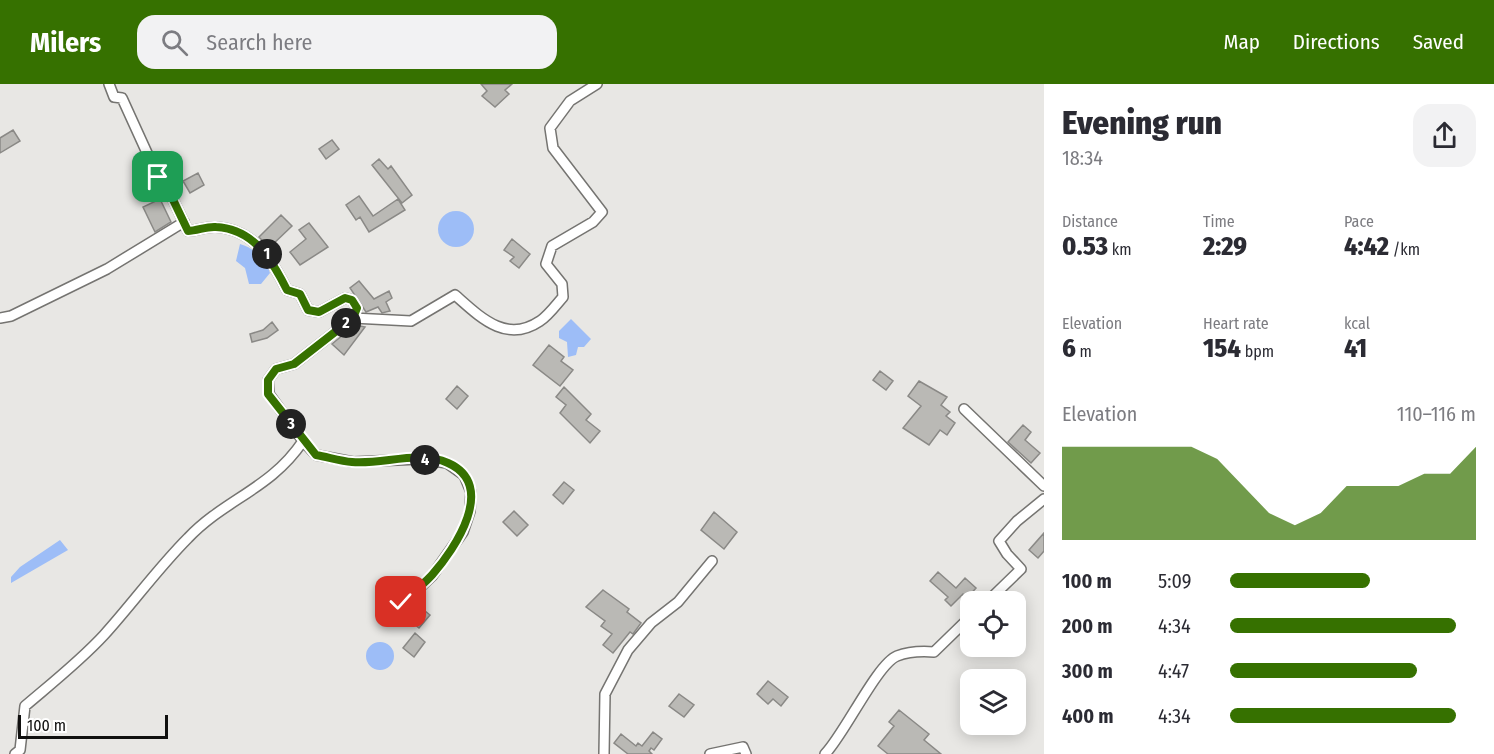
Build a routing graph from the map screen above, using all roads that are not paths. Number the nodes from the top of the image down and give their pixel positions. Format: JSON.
{"nodes":[{"id":1,"x":109,"y":84,"type":"edge"},
{"id":2,"x":597,"y":84,"type":"edge"},
{"id":3,"x":184,"y":222,"type":"junction"},
{"id":4,"x":0,"y":318,"type":"edge"},
{"id":5,"x":353,"y":318,"type":"junction"},
{"id":6,"x":964,"y":409,"type":"dead end"},
{"id":7,"x":303,"y":441,"type":"junction"},
{"id":8,"x":1044,"y":486,"type":"edge"},
{"id":9,"x":1044,"y":499,"type":"edge"},
{"id":10,"x":712,"y":561,"type":"dead end"},
{"id":11,"x":998,"y":591,"type":"edge"},
{"id":12,"x":389,"y":617,"type":"dead end"},
{"id":13,"x":960,"y":627,"type":"edge"},
{"id":14,"x":15,"y":754,"type":"edge"},
{"id":15,"x":604,"y":754,"type":"edge"},
{"id":16,"x":710,"y":754,"type":"edge"},
{"id":17,"x":746,"y":754,"type":"edge"},
{"id":18,"x":825,"y":754,"type":"edge"}],
"edges":[{"from":1,"to":3,"type":"street"},
{"from":2,"to":5,"type":"street"},
{"from":3,"to":4,"type":"street"},
{"from":3,"to":5,"type":"street"},
{"from":5,"to":7,"type":"street"},
{"from":6,"to":8,"type":"street"},
{"from":7,"to":12,"type":"street"},
{"from":7,"to":14,"type":"street"},
{"from":9,"to":11,"type":"street"},
{"from":10,"to":15,"type":"street"},
{"from":13,"to":18,"type":"street"},
{"from":16,"to":17,"type":"street"}]}
